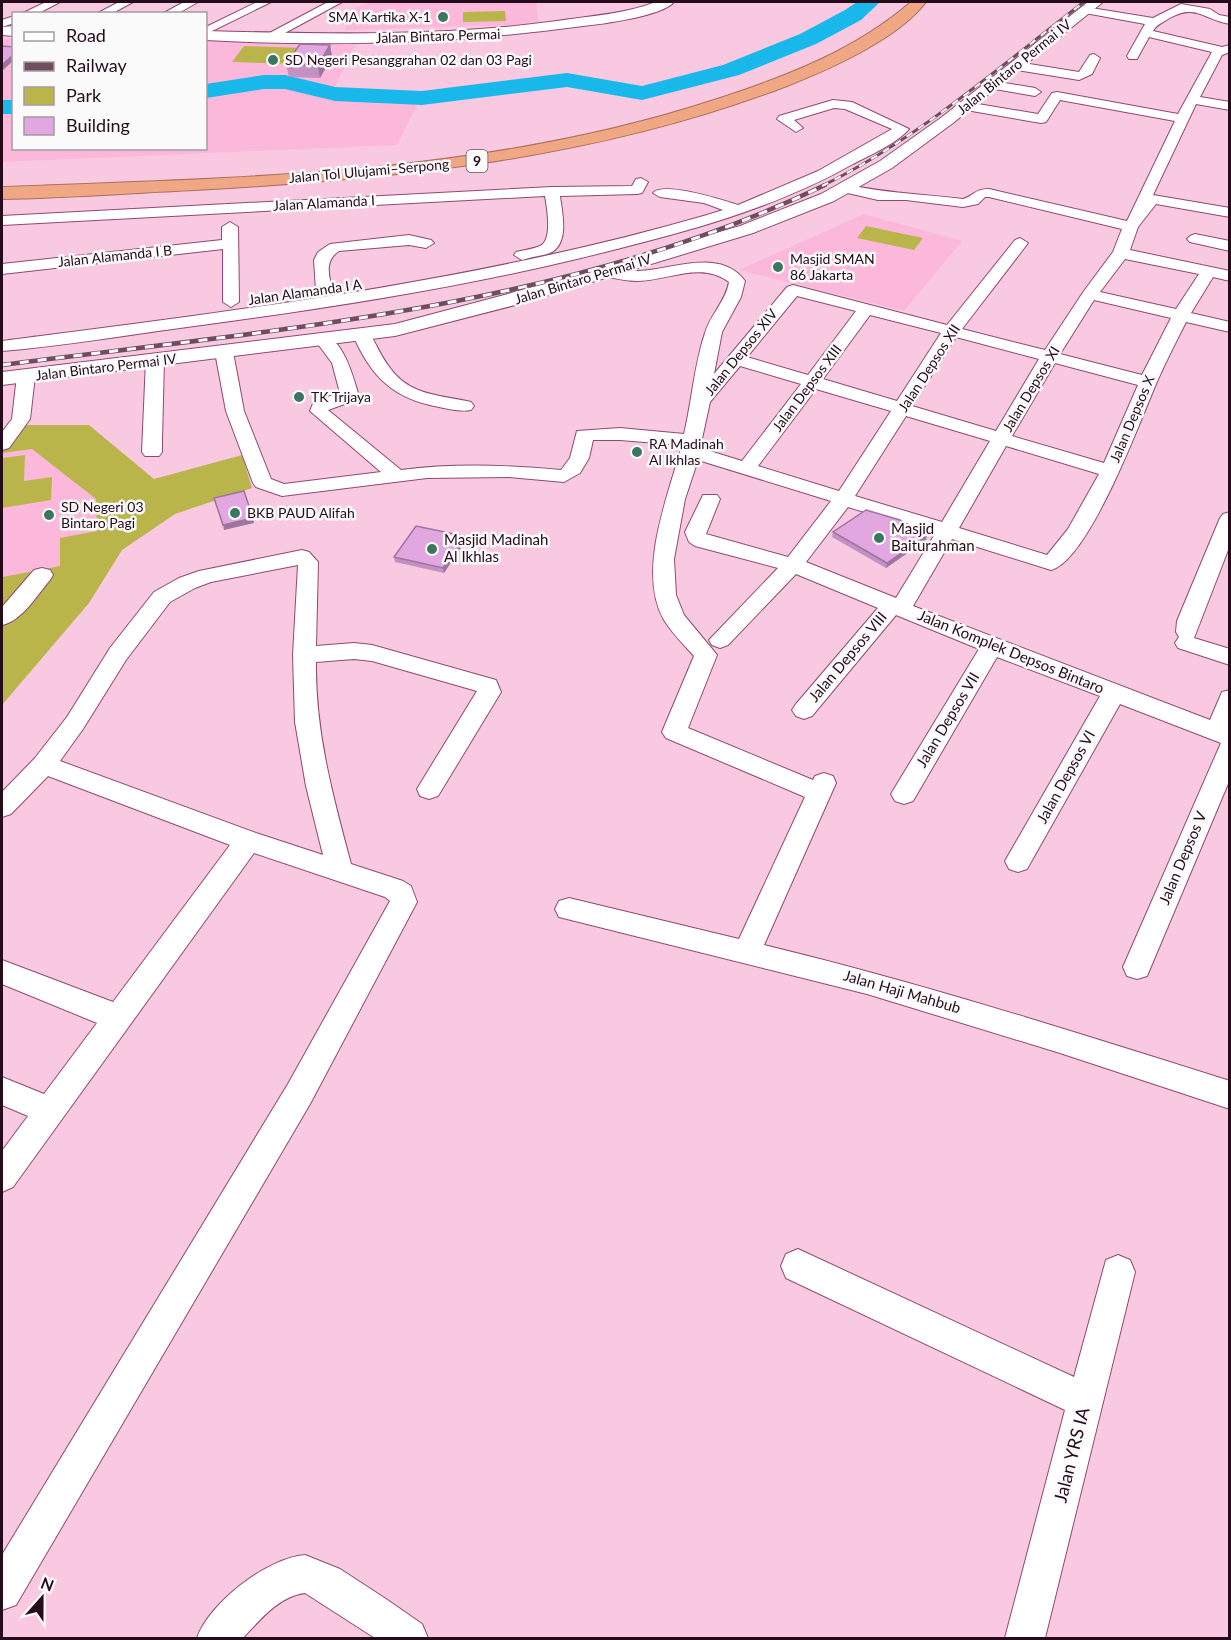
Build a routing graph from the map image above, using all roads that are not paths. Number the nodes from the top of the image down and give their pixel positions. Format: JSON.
{"nodes":[{"id":1,"x":54,"y":2,"type":"edge"},
{"id":2,"x":128,"y":2,"type":"edge"},
{"id":3,"x":192,"y":2,"type":"edge"},
{"id":4,"x":266,"y":2,"type":"edge"},
{"id":5,"x":336,"y":2,"type":"edge"},
{"id":6,"x":667,"y":2,"type":"edge"},
{"id":7,"x":920,"y":2,"type":"edge"},
{"id":8,"x":1090,"y":6,"type":"edge"},
{"id":9,"x":31,"y":12,"type":"edge"},
{"id":10,"x":105,"y":12,"type":"edge"},
{"id":11,"x":171,"y":12,"type":"edge"},
{"id":12,"x":871,"y":19,"type":"dead end"},
{"id":13,"x":1230,"y":21,"type":"edge"},
{"id":14,"x":1154,"y":22,"type":"junction"},
{"id":15,"x":207,"y":33,"type":"edge"},
{"id":16,"x":1145,"y":33,"type":"junction"},
{"id":17,"x":207,"y":34,"type":"edge"},
{"id":18,"x":268,"y":37,"type":"junction"},
{"id":19,"x":1224,"y":49,"type":"edge"},
{"id":20,"x":1133,"y":56,"type":"dead end"},
{"id":21,"x":1094,"y":58,"type":"dead end"},
{"id":22,"x":1017,"y":66,"type":"junction"},
{"id":23,"x":993,"y":85,"type":"junction"},
{"id":24,"x":1035,"y":92,"type":"dead end"},
{"id":25,"x":1192,"y":99,"type":"junction"},
{"id":26,"x":966,"y":106,"type":"junction"},
{"id":27,"x":1230,"y":106,"type":"edge"},
{"id":28,"x":1184,"y":119,"type":"junction"},
{"id":29,"x":796,"y":128,"type":"dead end"},
{"id":30,"x":2,"y":180,"type":"edge"},
{"id":31,"x":641,"y":182,"type":"dead end"},
{"id":32,"x":541,"y":187,"type":"junction"},
{"id":33,"x":844,"y":188,"type":"junction"},
{"id":34,"x":2,"y":193,"type":"edge"},
{"id":35,"x":660,"y":193,"type":"dead end"},
{"id":36,"x":1189,"y":198,"type":"dead end"},
{"id":37,"x":1230,"y":206,"type":"edge"},
{"id":38,"x":232,"y":208,"type":"junction"},
{"id":39,"x":738,"y":210,"type":"junction"},
{"id":40,"x":1230,"y":213,"type":"edge"},
{"id":41,"x":2,"y":221,"type":"edge"},
{"id":42,"x":1133,"y":222,"type":"junction"},
{"id":43,"x":1195,"y":239,"type":"dead end"},
{"id":44,"x":426,"y":243,"type":"dead end"},
{"id":45,"x":1020,"y":243,"type":"dead end"},
{"id":46,"x":229,"y":244,"type":"junction"},
{"id":47,"x":1230,"y":246,"type":"edge"},
{"id":48,"x":1121,"y":253,"type":"junction"},
{"id":49,"x":2,"y":269,"type":"edge"},
{"id":50,"x":606,"y":272,"type":"junction"},
{"id":51,"x":1208,"y":272,"type":"junction"},
{"id":52,"x":1230,"y":276,"type":"edge"},
{"id":53,"x":324,"y":290,"type":"junction"},
{"id":54,"x":1090,"y":294,"type":"junction"},
{"id":55,"x":231,"y":302,"type":"junction"},
{"id":56,"x":866,"y":309,"type":"junction"},
{"id":57,"x":1181,"y":315,"type":"junction"},
{"id":58,"x":1230,"y":327,"type":"edge"},
{"id":59,"x":2,"y":331,"type":"edge"},
{"id":60,"x":951,"y":331,"type":"junction"},
{"id":61,"x":362,"y":335,"type":"junction"},
{"id":62,"x":324,"y":340,"type":"junction"},
{"id":63,"x":2,"y":346,"type":"edge"},
{"id":64,"x":224,"y":352,"type":"junction"},
{"id":65,"x":1050,"y":357,"type":"junction"},
{"id":66,"x":736,"y":358,"type":"junction"},
{"id":67,"x":155,"y":360,"type":"junction"},
{"id":68,"x":26,"y":376,"type":"junction"},
{"id":69,"x":2,"y":380,"type":"edge"},
{"id":70,"x":813,"y":380,"type":"junction"},
{"id":71,"x":1148,"y":382,"type":"junction"},
{"id":72,"x":700,"y":401,"type":"junction"},
{"id":73,"x":465,"y":405,"type":"dead end"},
{"id":74,"x":903,"y":409,"type":"junction"},
{"id":75,"x":1002,"y":439,"type":"junction"},
{"id":76,"x":2,"y":444,"type":"edge"},
{"id":77,"x":690,"y":445,"type":"junction"},
{"id":78,"x":152,"y":452,"type":"dead end"},
{"id":79,"x":747,"y":468,"type":"junction"},
{"id":80,"x":1110,"y":471,"type":"junction"},
{"id":81,"x":398,"y":477,"type":"junction"},
{"id":82,"x":844,"y":498,"type":"junction"},
{"id":83,"x":710,"y":499,"type":"dead end"},
{"id":84,"x":1230,"y":518,"type":"edge"},
{"id":85,"x":947,"y":529,"type":"junction"},
{"id":86,"x":793,"y":565,"type":"junction"},
{"id":87,"x":42,"y":575,"type":"dead end"},
{"id":88,"x":897,"y":606,"type":"junction"},
{"id":89,"x":2,"y":618,"type":"edge"},
{"id":90,"x":720,"y":640,"type":"dead end"},
{"id":91,"x":992,"y":646,"type":"junction"},
{"id":92,"x":304,"y":655,"type":"junction"},
{"id":93,"x":1230,"y":657,"type":"edge"},
{"id":94,"x":1114,"y":693,"type":"junction"},
{"id":95,"x":1230,"y":698,"type":"edge"},
{"id":96,"x":804,"y":710,"type":"dead end"},
{"id":97,"x":1225,"y":740,"type":"edge"},
{"id":98,"x":44,"y":765,"type":"junction"},
{"id":99,"x":429,"y":789,"type":"dead end"},
{"id":100,"x":904,"y":795,"type":"dead end"},
{"id":101,"x":2,"y":807,"type":"edge"},
{"id":102,"x":248,"y":841,"type":"junction"},
{"id":103,"x":1018,"y":861,"type":"dead end"},
{"id":104,"x":340,"y":871,"type":"junction"},
{"id":105,"x":569,"y":909,"type":"dead end"},
{"id":106,"x":747,"y":951,"type":"junction"},
{"id":107,"x":1137,"y":967,"type":"dead end"},
{"id":108,"x":2,"y":972,"type":"edge"},
{"id":109,"x":119,"y":1018,"type":"junction"},
{"id":110,"x":2,"y":1091,"type":"edge"},
{"id":111,"x":1230,"y":1095,"type":"edge"},
{"id":112,"x":51,"y":1111,"type":"junction"},
{"id":113,"x":2,"y":1176,"type":"edge"},
{"id":114,"x":798,"y":1266,"type":"dead end"},
{"id":115,"x":1118,"y":1272,"type":"dead end"},
{"id":116,"x":1086,"y":1401,"type":"junction"},
{"id":117,"x":2,"y":1591,"type":"edge"},
{"id":118,"x":217,"y":1638,"type":"edge"},
{"id":119,"x":408,"y":1638,"type":"edge"},
{"id":120,"x":1025,"y":1638,"type":"edge"}],
"edges":[{"from":1,"to":9,"type":"street"},
{"from":2,"to":10,"type":"street"},
{"from":3,"to":11,"type":"street"},
{"from":4,"to":15,"type":"street"},
{"from":5,"to":18,"type":"street"},
{"from":6,"to":18,"type":"main road","name":"Jalan Bintaro Permai"},
{"from":7,"to":34,"type":"highway","name":"Jalan Tol Ulujami–Serpong","number":"9"},
{"from":8,"to":14,"type":"street"},
{"from":8,"to":22,"type":"street","name":"Jalan Bintaro Permai IV"},
{"from":12,"to":30,"type":"highway","name":"Jalan Tol Ulujami–Serpong","number":"9"},
{"from":13,"to":14,"type":"street"},
{"from":14,"to":16,"type":"street"},
{"from":16,"to":19,"type":"street"},
{"from":16,"to":20,"type":"street"},
{"from":17,"to":18,"type":"main road","name":"Jalan Bintaro Permai"},
{"from":19,"to":25,"type":"street","name":"Jalan Depsos XI"},
{"from":21,"to":22,"type":"street"},
{"from":22,"to":23,"type":"street","name":"Jalan Bintaro Permai IV"},
{"from":23,"to":24,"type":"street"},
{"from":23,"to":26,"type":"street","name":"Jalan Bintaro Permai IV"},
{"from":25,"to":27,"type":"street"},
{"from":25,"to":28,"type":"street","name":"Jalan Depsos XI"},
{"from":26,"to":28,"type":"street"},
{"from":26,"to":33,"type":"street","name":"Jalan Bintaro Permai IV"},
{"from":28,"to":42,"type":"street","name":"Jalan Depsos XI"},
{"from":29,"to":39,"type":"street"},
{"from":31,"to":32,"type":"street","name":"Jalan Alamanda I"},
{"from":32,"to":38,"type":"street","name":"Jalan Alamanda I"},
{"from":32,"to":53,"type":"street","name":"Jalan Alamanda I A"},
{"from":33,"to":42,"type":"street"},
{"from":33,"to":50,"type":"street","name":"Jalan Bintaro Permai IV"},
{"from":35,"to":39,"type":"street"},
{"from":36,"to":37,"type":"street"},
{"from":38,"to":41,"type":"street","name":"Jalan Alamanda I"},
{"from":38,"to":46,"type":"street"},
{"from":39,"to":63,"type":"street"},
{"from":40,"to":42,"type":"street"},
{"from":42,"to":48,"type":"street","name":"Jalan Depsos XI"},
{"from":43,"to":47,"type":"street"},
{"from":44,"to":53,"type":"street"},
{"from":45,"to":60,"type":"street","name":"Jalan Depsos XII"},
{"from":46,"to":49,"type":"street","name":"Jalan Alamanda I B"},
{"from":46,"to":55,"type":"street"},
{"from":48,"to":51,"type":"street"},
{"from":48,"to":54,"type":"street","name":"Jalan Depsos XI"},
{"from":50,"to":61,"type":"street","name":"Jalan Bintaro Permai IV"},
{"from":50,"to":72,"type":"street"},
{"from":51,"to":52,"type":"street"},
{"from":51,"to":57,"type":"street","name":"Jalan Depsos X"},
{"from":53,"to":55,"type":"street","name":"Jalan Alamanda I A"},
{"from":54,"to":57,"type":"street"},
{"from":54,"to":65,"type":"street","name":"Jalan Depsos XI"},
{"from":55,"to":59,"type":"street","name":"Jalan Alamanda I A"},
{"from":56,"to":60,"type":"street"},
{"from":56,"to":66,"type":"street","name":"Jalan Depsos XIV"},
{"from":56,"to":70,"type":"street","name":"Jalan Depsos XIII"},
{"from":57,"to":58,"type":"street"},
{"from":57,"to":71,"type":"street","name":"Jalan Depsos X"},
{"from":60,"to":65,"type":"street"},
{"from":60,"to":74,"type":"street","name":"Jalan Depsos XII"},
{"from":61,"to":62,"type":"street","name":"Jalan Bintaro Permai IV"},
{"from":61,"to":73,"type":"street"},
{"from":62,"to":64,"type":"street","name":"Jalan Bintaro Permai IV"},
{"from":62,"to":81,"type":"street"},
{"from":64,"to":67,"type":"street","name":"Jalan Bintaro Permai IV"},
{"from":64,"to":81,"type":"street"},
{"from":65,"to":71,"type":"street"},
{"from":65,"to":75,"type":"street","name":"Jalan Depsos XI"},
{"from":66,"to":70,"type":"street"},
{"from":66,"to":72,"type":"street","name":"Jalan Depsos XIV"},
{"from":67,"to":68,"type":"street","name":"Jalan Bintaro Permai IV"},
{"from":67,"to":78,"type":"street"},
{"from":68,"to":69,"type":"street","name":"Jalan Bintaro Permai IV"},
{"from":68,"to":76,"type":"street"},
{"from":70,"to":74,"type":"street"},
{"from":70,"to":79,"type":"street","name":"Jalan Depsos XIII"},
{"from":71,"to":80,"type":"street","name":"Jalan Depsos X"},
{"from":72,"to":77,"type":"street","name":"Jalan Depsos XIV"},
{"from":74,"to":75,"type":"street"},
{"from":74,"to":82,"type":"street","name":"Jalan Depsos XII"},
{"from":75,"to":80,"type":"street"},
{"from":75,"to":85,"type":"street","name":"Jalan Depsos XI"},
{"from":77,"to":79,"type":"street"},
{"from":77,"to":81,"type":"street"},
{"from":77,"to":106,"type":"street","name":"Jalan Depsos XIV"},
{"from":79,"to":82,"type":"street"},
{"from":80,"to":85,"type":"street","name":"Jalan Depsos X"},
{"from":82,"to":85,"type":"street"},
{"from":82,"to":86,"type":"street","name":"Jalan Depsos XII"},
{"from":83,"to":86,"type":"street","name":"Jalan Komplek Depsos Bintaro"},
{"from":84,"to":93,"type":"street"},
{"from":85,"to":88,"type":"street","name":"Jalan Depsos XI"},
{"from":86,"to":88,"type":"street","name":"Jalan Komplek Depsos Bintaro"},
{"from":86,"to":90,"type":"street","name":"Jalan Depsos XII"},
{"from":87,"to":89,"type":"street"},
{"from":88,"to":91,"type":"street","name":"Jalan Komplek Depsos Bintaro"},
{"from":88,"to":96,"type":"street","name":"Jalan Depsos VIII"},
{"from":91,"to":94,"type":"street","name":"Jalan Komplek Depsos Bintaro"},
{"from":91,"to":100,"type":"street","name":"Jalan Depsos VII"},
{"from":92,"to":98,"type":"street"},
{"from":92,"to":99,"type":"street"},
{"from":92,"to":104,"type":"street"},
{"from":94,"to":97,"type":"street","name":"Jalan Komplek Depsos Bintaro"},
{"from":94,"to":103,"type":"street","name":"Jalan Depsos VI"},
{"from":95,"to":97,"type":"street","name":"Jalan Depsos V"},
{"from":97,"to":107,"type":"street","name":"Jalan Depsos V"},
{"from":98,"to":101,"type":"street"},
{"from":98,"to":102,"type":"street"},
{"from":102,"to":104,"type":"street"},
{"from":102,"to":109,"type":"street"},
{"from":104,"to":117,"type":"street"},
{"from":105,"to":106,"type":"street","name":"Jalan Haji Mahbub"},
{"from":106,"to":111,"type":"street","name":"Jalan Haji Mahbub"},
{"from":108,"to":109,"type":"street"},
{"from":109,"to":112,"type":"street"},
{"from":110,"to":112,"type":"street"},
{"from":112,"to":113,"type":"street"},
{"from":114,"to":116,"type":"street"},
{"from":115,"to":116,"type":"street","name":"Jalan YRS IA"},
{"from":116,"to":120,"type":"street","name":"Jalan YRS IA"},
{"from":118,"to":119,"type":"street"}]}
